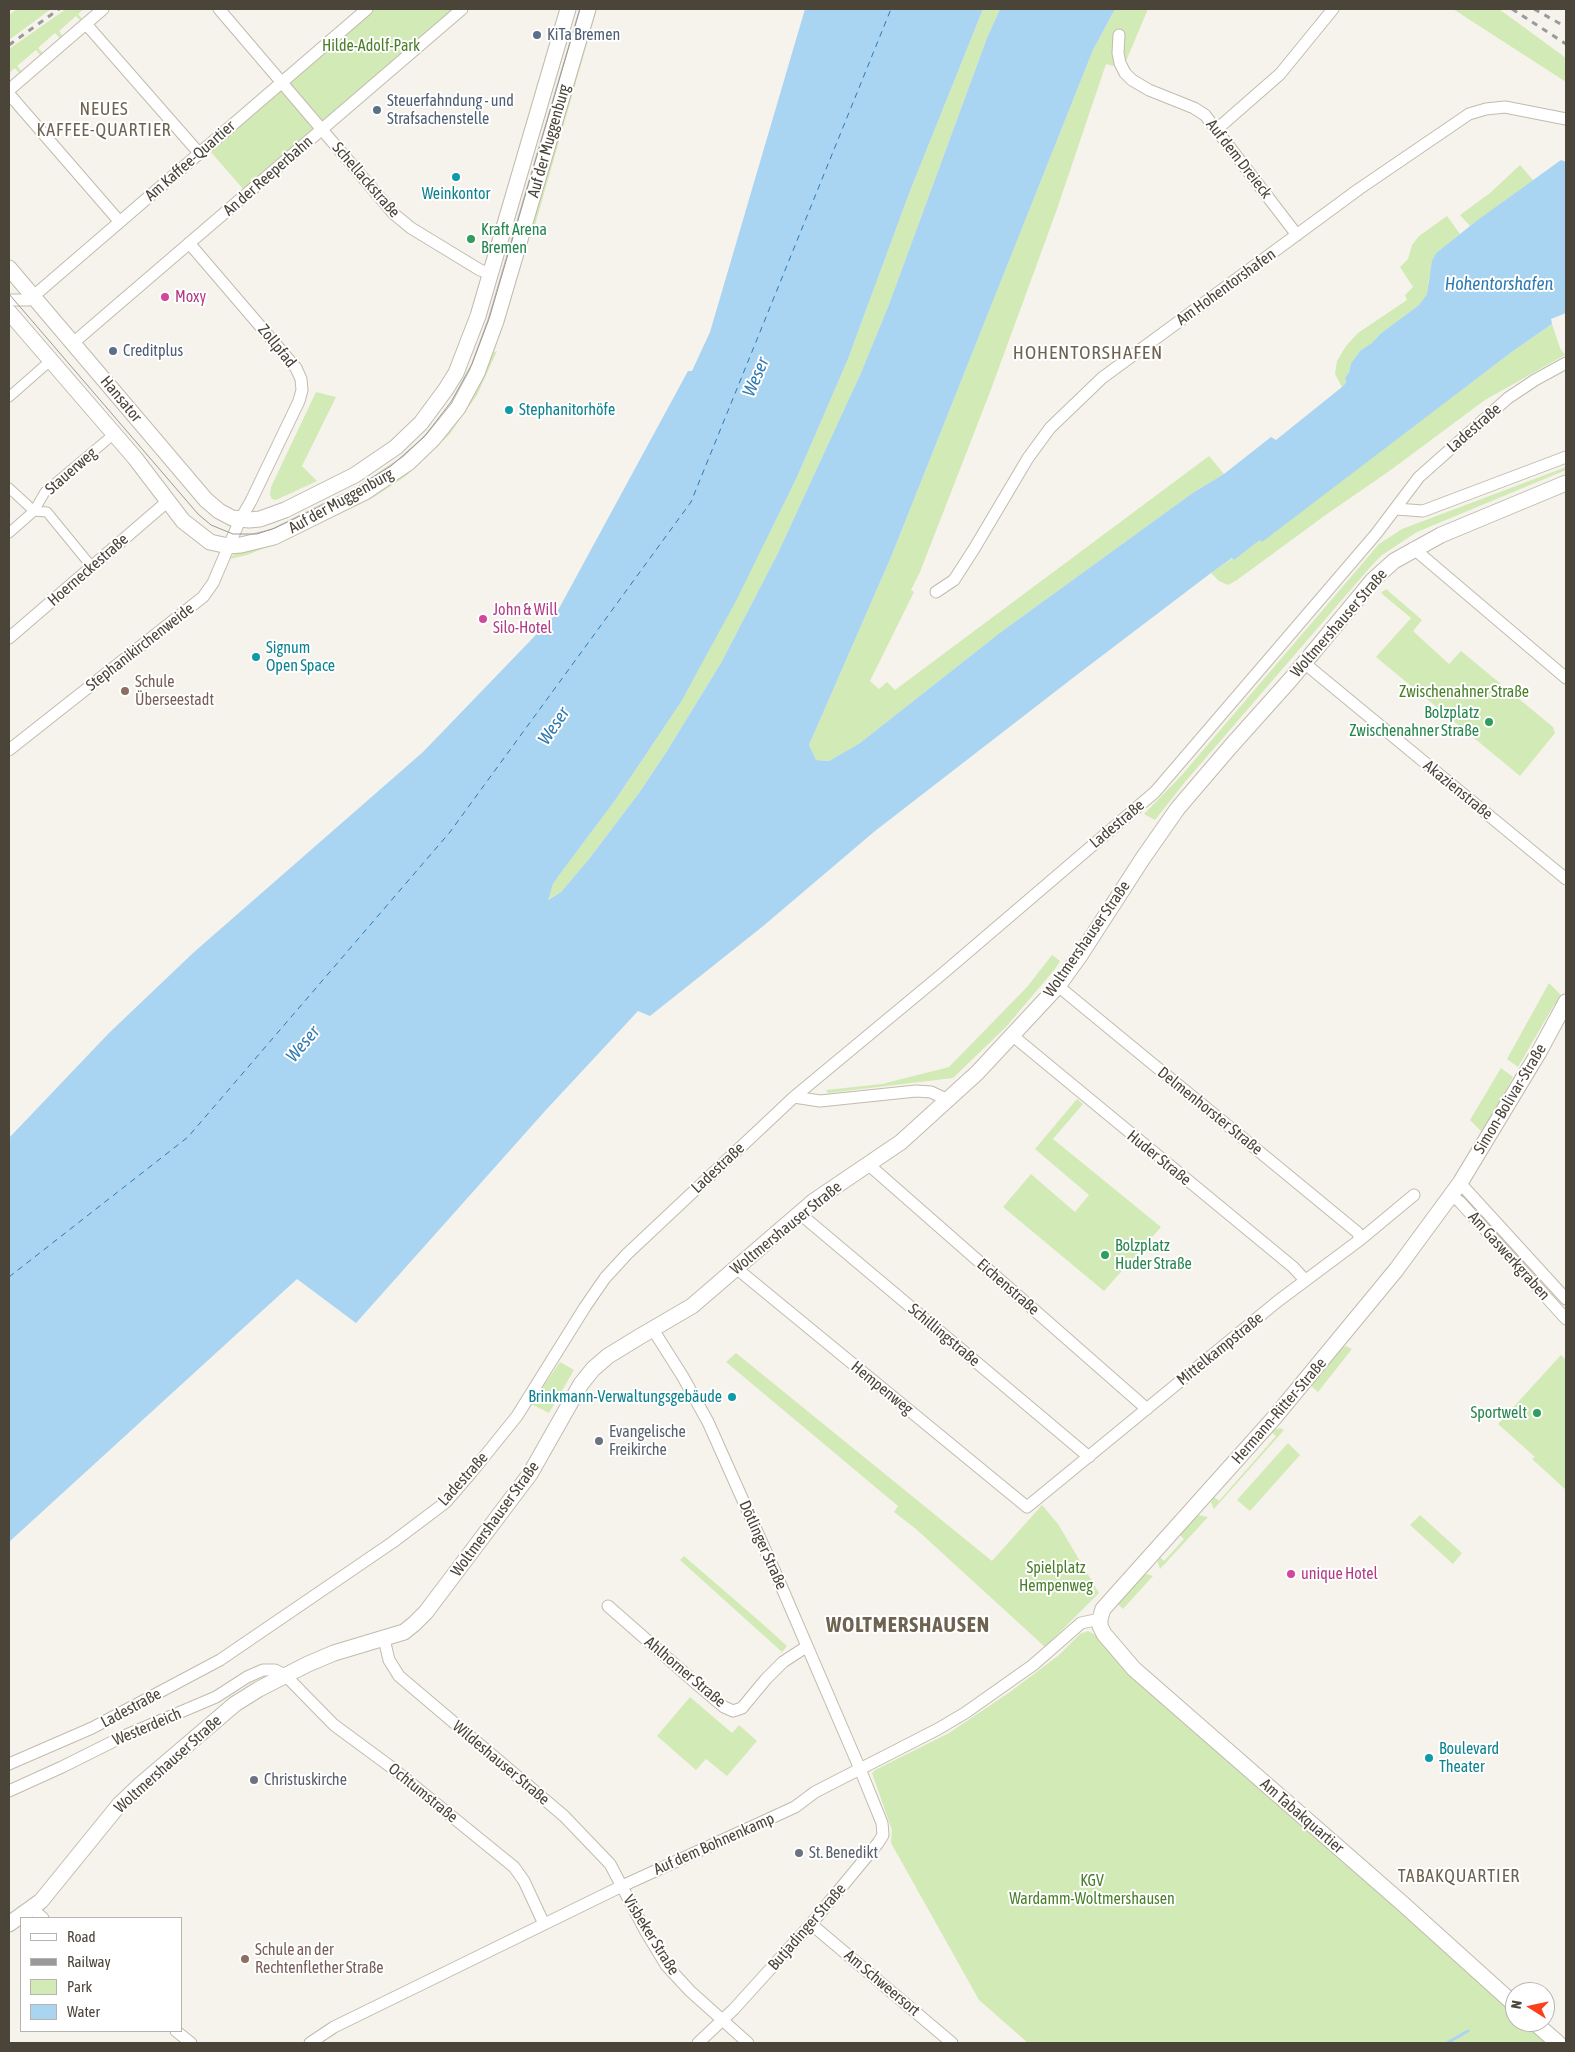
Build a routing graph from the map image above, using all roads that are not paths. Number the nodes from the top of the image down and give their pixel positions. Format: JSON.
{"nodes":[{"id":1,"x":104,"y":9,"type":"edge"},
{"id":2,"x":218,"y":9,"type":"edge"},
{"id":3,"x":368,"y":9,"type":"edge"},
{"id":4,"x":462,"y":9,"type":"edge"},
{"id":5,"x":568,"y":9,"type":"edge"},
{"id":6,"x":588,"y":9,"type":"edge"},
{"id":7,"x":1333,"y":9,"type":"edge"},
{"id":8,"x":86,"y":24,"type":"junction"},
{"id":9,"x":1119,"y":35,"type":"dead end"},
{"id":10,"x":282,"y":82,"type":"junction"},
{"id":11,"x":9,"y":90,"type":"edge"},
{"id":12,"x":9,"y":94,"type":"edge"},
{"id":13,"x":1566,"y":119,"type":"edge"},
{"id":14,"x":322,"y":129,"type":"junction"},
{"id":15,"x":1216,"y":130,"type":"junction"},
{"id":16,"x":199,"y":153,"type":"junction"},
{"id":17,"x":119,"y":222,"type":"junction"},
{"id":18,"x":1298,"y":234,"type":"junction"},
{"id":19,"x":189,"y":243,"type":"junction"},
{"id":20,"x":9,"y":268,"type":"edge"},
{"id":21,"x":490,"y":274,"type":"junction"},
{"id":22,"x":33,"y":296,"type":"junction"},
{"id":23,"x":9,"y":300,"type":"edge"},
{"id":24,"x":10,"y":317,"type":"edge"},
{"id":25,"x":73,"y":343,"type":"junction"},
{"id":26,"x":50,"y":361,"type":"junction"},
{"id":27,"x":1566,"y":363,"type":"edge"},
{"id":28,"x":9,"y":397,"type":"edge"},
{"id":29,"x":114,"y":434,"type":"junction"},
{"id":30,"x":1566,"y":457,"type":"edge"},
{"id":31,"x":1566,"y":483,"type":"edge"},
{"id":32,"x":9,"y":488,"type":"edge"},
{"id":33,"x":168,"y":501,"type":"junction"},
{"id":34,"x":1396,"y":509,"type":"junction"},
{"id":35,"x":34,"y":511,"type":"junction"},
{"id":36,"x":240,"y":520,"type":"junction"},
{"id":37,"x":9,"y":533,"type":"edge"},
{"id":38,"x":228,"y":546,"type":"junction"},
{"id":39,"x":1414,"y":548,"type":"junction"},
{"id":40,"x":92,"y":567,"type":"junction"},
{"id":41,"x":936,"y":592,"type":"dead end"},
{"id":42,"x":9,"y":638,"type":"edge"},
{"id":43,"x":1303,"y":662,"type":"junction"},
{"id":44,"x":1566,"y":678,"type":"edge"},
{"id":45,"x":9,"y":750,"type":"edge"},
{"id":46,"x":1566,"y":879,"type":"edge"},
{"id":47,"x":1058,"y":986,"type":"junction"},
{"id":48,"x":1566,"y":1002,"type":"edge"},
{"id":49,"x":1013,"y":1036,"type":"junction"},
{"id":50,"x":794,"y":1097,"type":"junction"},
{"id":51,"x":948,"y":1100,"type":"junction"},
{"id":52,"x":869,"y":1165,"type":"junction"},
{"id":53,"x":1456,"y":1189,"type":"junction"},
{"id":54,"x":1414,"y":1194,"type":"dead end"},
{"id":55,"x":799,"y":1213,"type":"junction"},
{"id":56,"x":1361,"y":1239,"type":"junction"},
{"id":57,"x":736,"y":1268,"type":"junction"},
{"id":58,"x":1305,"y":1280,"type":"junction"},
{"id":59,"x":1566,"y":1300,"type":"edge"},
{"id":60,"x":1566,"y":1318,"type":"edge"},
{"id":61,"x":652,"y":1328,"type":"junction"},
{"id":62,"x":1147,"y":1409,"type":"junction"},
{"id":63,"x":1089,"y":1457,"type":"junction"},
{"id":64,"x":1028,"y":1507,"type":"joint"},
{"id":65,"x":608,"y":1606,"type":"dead end"},
{"id":66,"x":1100,"y":1619,"type":"junction"},
{"id":67,"x":384,"y":1639,"type":"junction"},
{"id":68,"x":806,"y":1646,"type":"junction"},
{"id":69,"x":285,"y":1675,"type":"junction"},
{"id":70,"x":92,"y":1728,"type":"junction"},
{"id":71,"x":100,"y":1747,"type":"junction"},
{"id":72,"x":9,"y":1764,"type":"edge"},
{"id":73,"x":860,"y":1769,"type":"junction"},
{"id":74,"x":9,"y":1791,"type":"edge"},
{"id":75,"x":620,"y":1886,"type":"junction"},
{"id":76,"x":37,"y":1914,"type":"edge"},
{"id":77,"x":544,"y":1924,"type":"junction"},
{"id":78,"x":811,"y":1924,"type":"junction"},
{"id":79,"x":1505,"y":1996,"type":"edge"},
{"id":80,"x":722,"y":2020,"type":"junction"},
{"id":81,"x":177,"y":2032,"type":"edge"},
{"id":82,"x":1545,"y":2032,"type":"edge"},
{"id":83,"x":190,"y":2043,"type":"edge"},
{"id":84,"x":310,"y":2043,"type":"edge"},
{"id":85,"x":698,"y":2043,"type":"edge"},
{"id":86,"x":748,"y":2043,"type":"edge"},
{"id":87,"x":952,"y":2043,"type":"edge"},
{"id":88,"x":1558,"y":2043,"type":"edge"}],
"edges":[{"from":1,"to":8,"type":"street"},
{"from":2,"to":10,"type":"street","name":"Schellackstraße"},
{"from":3,"to":10,"type":"street","name":"Am Kaffee-Quartier"},
{"from":4,"to":14,"type":"street","name":"An der Reeperbahn"},
{"from":5,"to":21,"type":"street","name":"Auf der Muggenburg"},
{"from":6,"to":38,"type":"street","name":"Auf der Muggenburg"},
{"from":7,"to":15,"type":"street"},
{"from":8,"to":11,"type":"street"},
{"from":8,"to":16,"type":"street"},
{"from":9,"to":15,"type":"street","name":"Auf dem Dreieck"},
{"from":10,"to":14,"type":"street","name":"Schellackstraße"},
{"from":10,"to":16,"type":"street","name":"Am Kaffee-Quartier"},
{"from":12,"to":17,"type":"street"},
{"from":13,"to":18,"type":"street","name":"Am Hohentorshafen"},
{"from":14,"to":19,"type":"street","name":"An der Reeperbahn"},
{"from":14,"to":21,"type":"street","name":"Schellackstraße"},
{"from":15,"to":18,"type":"street","name":"Auf dem Dreieck"},
{"from":16,"to":17,"type":"street","name":"Am Kaffee-Quartier"},
{"from":17,"to":22,"type":"street","name":"Am Kaffee-Quartier"},
{"from":18,"to":41,"type":"street","name":"Am Hohentorshafen"},
{"from":19,"to":25,"type":"street","name":"An der Reeperbahn"},
{"from":19,"to":36,"type":"street","name":"Zollpfad"},
{"from":20,"to":22,"type":"street","name":"Hansator"},
{"from":21,"to":36,"type":"street","name":"Auf der Muggenburg"},
{"from":22,"to":23,"type":"street"},
{"from":22,"to":25,"type":"street","name":"Hansator"},
{"from":24,"to":26,"type":"street","name":"Hansator"},
{"from":25,"to":36,"type":"street","name":"Hansator"},
{"from":26,"to":28,"type":"street"},
{"from":26,"to":29,"type":"street","name":"Hansator"},
{"from":27,"to":34,"type":"street","name":"Ladestraße"},
{"from":29,"to":33,"type":"street","name":"Hansator"},
{"from":29,"to":35,"type":"street","name":"Stauerweg"},
{"from":30,"to":34,"type":"street"},
{"from":31,"to":39,"type":"street","name":"Woltmershauser Straße"},
{"from":32,"to":35,"type":"street"},
{"from":33,"to":38,"type":"street","name":"Hansator"},
{"from":33,"to":40,"type":"street","name":"Hoerneckestraße"},
{"from":34,"to":50,"type":"street","name":"Ladestraße"},
{"from":35,"to":37,"type":"street","name":"Stauerweg"},
{"from":35,"to":40,"type":"street"},
{"from":36,"to":38,"type":"street","name":"Stephanikirchenweide"},
{"from":38,"to":45,"type":"street","name":"Stephanikirchenweide"},
{"from":39,"to":43,"type":"street","name":"Woltmershauser Straße"},
{"from":39,"to":44,"type":"street"},
{"from":40,"to":42,"type":"street","name":"Hoerneckestraße"},
{"from":43,"to":46,"type":"street","name":"Akazienstraße"},
{"from":43,"to":47,"type":"street","name":"Woltmershauser Straße"},
{"from":47,"to":49,"type":"street","name":"Woltmershauser Straße"},
{"from":47,"to":56,"type":"street","name":"Delmenhorster Straße"},
{"from":48,"to":53,"type":"street","name":"Simon-Bolivar-Straße"},
{"from":49,"to":51,"type":"street","name":"Woltmershauser Straße"},
{"from":49,"to":58,"type":"street","name":"Huder Straße"},
{"from":50,"to":51,"type":"street"},
{"from":50,"to":70,"type":"street","name":"Ladestraße"},
{"from":51,"to":52,"type":"street","name":"Woltmershauser Straße"},
{"from":52,"to":55,"type":"street","name":"Woltmershauser Straße"},
{"from":52,"to":62,"type":"street","name":"Eichenstraße"},
{"from":53,"to":59,"type":"street","name":"Am Gaswerkgraben"},
{"from":53,"to":60,"type":"street","name":"Am Gaswerkgraben"},
{"from":53,"to":66,"type":"street","name":"Hermann-Ritter-Straße"},
{"from":54,"to":56,"type":"street","name":"Mittelkampstraße"},
{"from":55,"to":57,"type":"street","name":"Woltmershauser Straße"},
{"from":55,"to":63,"type":"street","name":"Schillingstraße"},
{"from":56,"to":58,"type":"street","name":"Mittelkampstraße"},
{"from":57,"to":61,"type":"street","name":"Woltmershauser Straße"},
{"from":57,"to":64,"type":"street","name":"Hempenweg"},
{"from":58,"to":62,"type":"street","name":"Mittelkampstraße"},
{"from":61,"to":67,"type":"street","name":"Woltmershauser Straße"},
{"from":61,"to":68,"type":"street","name":"Dötlinger Straße"},
{"from":62,"to":63,"type":"street","name":"Mittelkampstraße"},
{"from":63,"to":64,"type":"street","name":"Mittelkampstraße"},
{"from":65,"to":68,"type":"street","name":"Ahlhorner Straße"},
{"from":66,"to":73,"type":"street","name":"Auf dem Bohnenkamp"},
{"from":66,"to":79,"type":"street","name":"Am Tabakquartier"},
{"from":67,"to":69,"type":"street","name":"Woltmershauser Straße"},
{"from":67,"to":75,"type":"street","name":"Wildeshauser Straße"},
{"from":68,"to":73,"type":"street","name":"Dötlinger Straße"},
{"from":69,"to":71,"type":"street","name":"Westerdeich"},
{"from":69,"to":76,"type":"street","name":"Woltmershauser Straße"},
{"from":69,"to":77,"type":"street","name":"Ochtumstraße"},
{"from":70,"to":71,"type":"street"},
{"from":70,"to":72,"type":"street","name":"Ladestraße"},
{"from":71,"to":74,"type":"street","name":"Westerdeich"},
{"from":73,"to":75,"type":"street","name":"Auf dem Bohnenkamp"},
{"from":73,"to":78,"type":"street","name":"Butjadinger Straße"},
{"from":75,"to":77,"type":"street","name":"Auf dem Bohnenkamp"},
{"from":75,"to":80,"type":"street","name":"Visbeker Straße"},
{"from":77,"to":84,"type":"street","name":"Auf dem Bohnenkamp"},
{"from":78,"to":80,"type":"street","name":"Butjadinger Straße"},
{"from":78,"to":87,"type":"street","name":"Am Schweersort"},
{"from":80,"to":85,"type":"street","name":"Butjadinger Straße"},
{"from":80,"to":86,"type":"street","name":"Visbeker Straße"},
{"from":81,"to":83,"type":"street"},
{"from":82,"to":88,"type":"street"}]}
